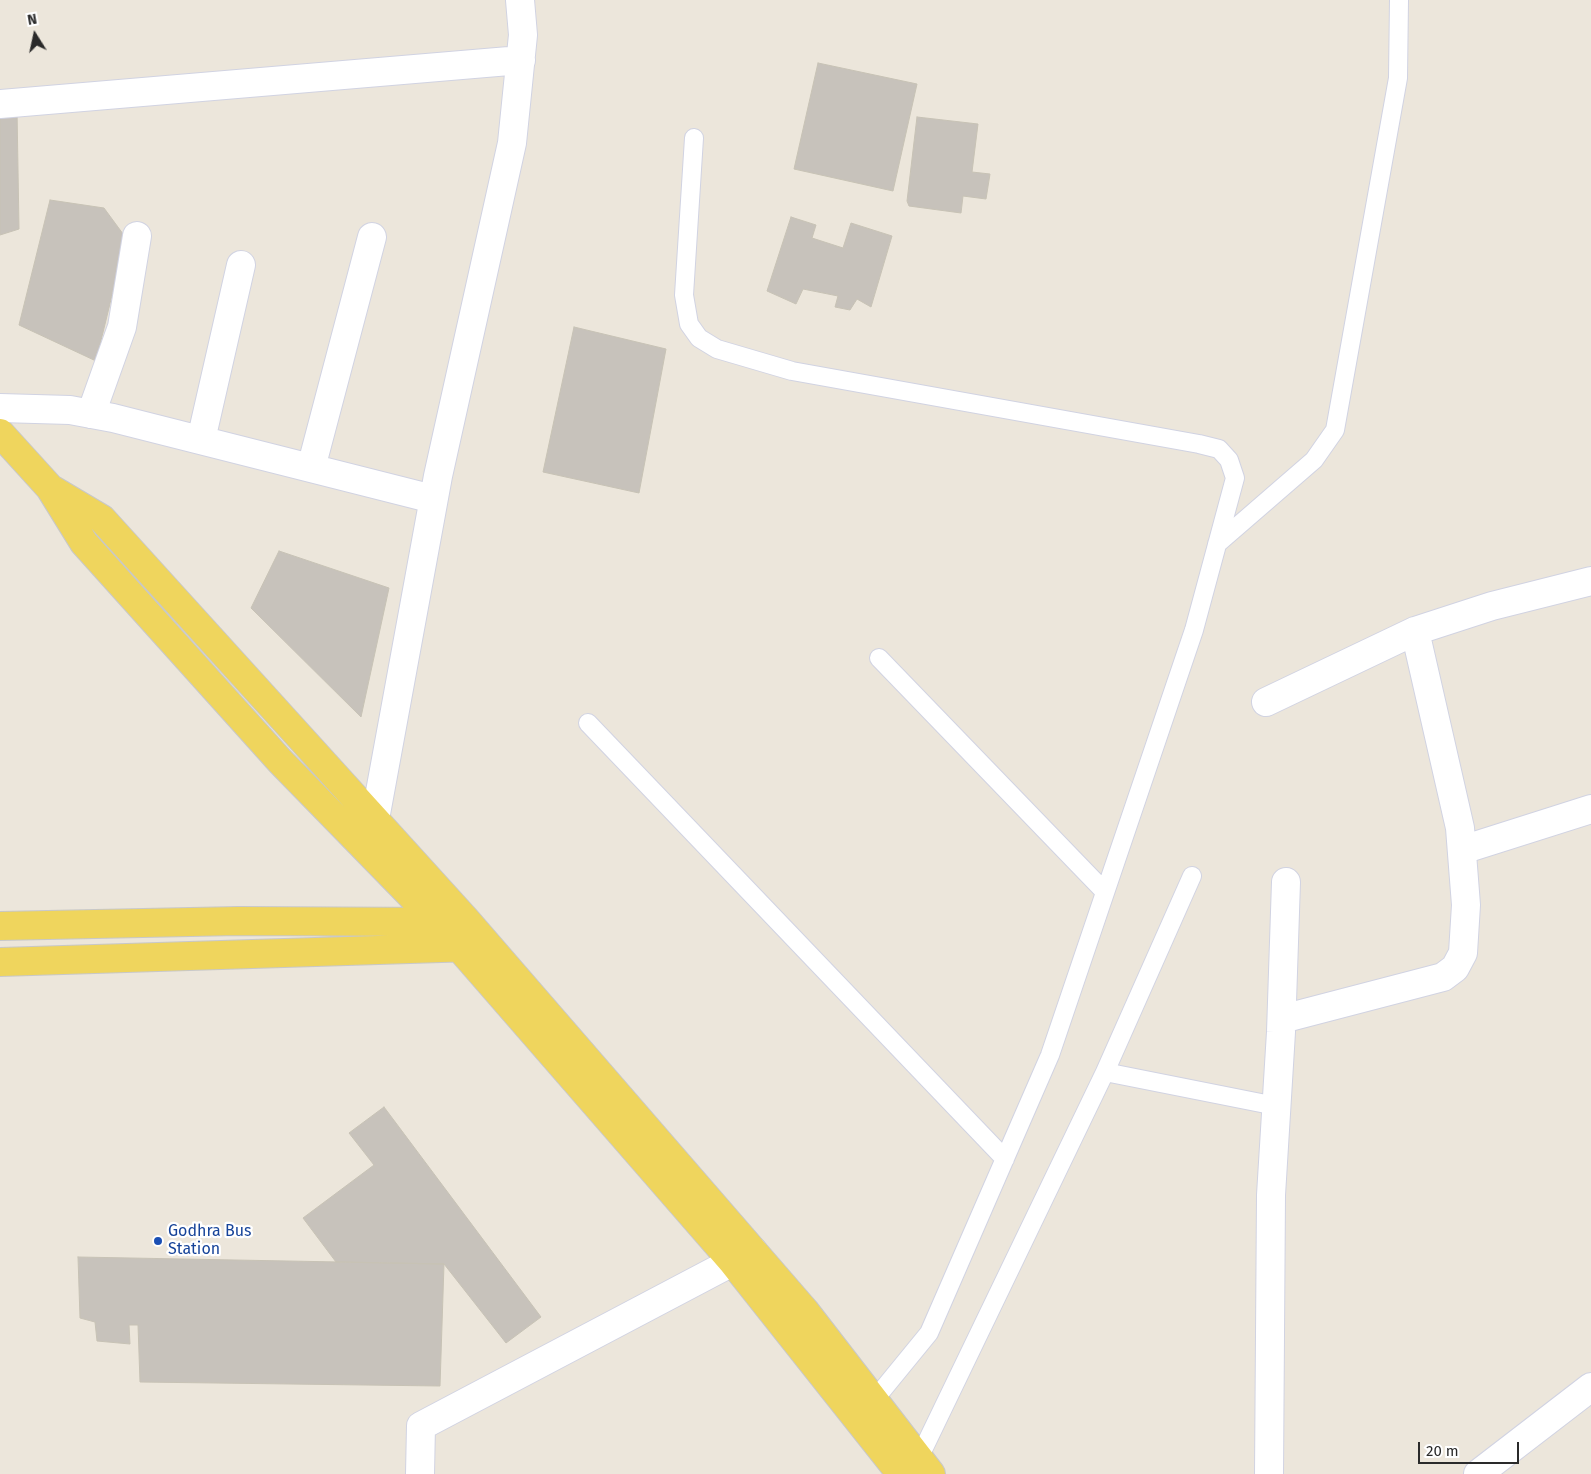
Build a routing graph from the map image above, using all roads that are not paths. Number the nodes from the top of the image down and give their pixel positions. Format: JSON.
{"nodes":[{"id":1,"x":520,"y":0,"type":"edge"},
{"id":2,"x":1399,"y":0,"type":"edge"},
{"id":3,"x":521,"y":60,"type":"junction"},
{"id":4,"x":0,"y":104,"type":"edge"},
{"id":5,"x":694,"y":138,"type":"dead end"},
{"id":6,"x":137,"y":236,"type":"dead end"},
{"id":7,"x":372,"y":237,"type":"dead end"},
{"id":8,"x":241,"y":265,"type":"dead end"},
{"id":9,"x":0,"y":408,"type":"edge"},
{"id":10,"x":91,"y":414,"type":"junction"},
{"id":11,"x":0,"y":433,"type":"edge"},
{"id":12,"x":201,"y":440,"type":"junction"},
{"id":13,"x":311,"y":468,"type":"junction"},
{"id":14,"x":50,"y":488,"type":"junction"},
{"id":15,"x":433,"y":499,"type":"junction"},
{"id":16,"x":1217,"y":544,"type":"junction"},
{"id":17,"x":1591,"y":581,"type":"edge"},
{"id":18,"x":1415,"y":631,"type":"junction"},
{"id":19,"x":879,"y":658,"type":"dead end"},
{"id":20,"x":1266,"y":702,"type":"dead end"},
{"id":21,"x":588,"y":723,"type":"dead end"},
{"id":22,"x":1591,"y":809,"type":"edge"},
{"id":23,"x":376,"y":821,"type":"junction"},
{"id":24,"x":1462,"y":850,"type":"junction"},
{"id":25,"x":368,"y":853,"type":"junction"},
{"id":26,"x":1192,"y":876,"type":"dead end"},
{"id":27,"x":1286,"y":882,"type":"dead end"},
{"id":28,"x":1105,"y":892,"type":"junction"},
{"id":29,"x":466,"y":920,"type":"junction"},
{"id":30,"x":438,"y":923,"type":"junction"},
{"id":31,"x":0,"y":926,"type":"edge"},
{"id":32,"x":474,"y":946,"type":"junction"},
{"id":33,"x":0,"y":962,"type":"edge"},
{"id":34,"x":1282,"y":1019,"type":"junction"},
{"id":35,"x":1104,"y":1072,"type":"junction"},
{"id":36,"x":1276,"y":1106,"type":"junction"},
{"id":37,"x":1005,"y":1159,"type":"junction"},
{"id":38,"x":743,"y":1256,"type":"junction"},
{"id":39,"x":1591,"y":1387,"type":"edge"},
{"id":40,"x":875,"y":1399,"type":"junction"},
{"id":41,"x":915,"y":1470,"type":"edge"},
{"id":42,"x":420,"y":1474,"type":"edge"},
{"id":43,"x":1269,"y":1474,"type":"edge"},
{"id":44,"x":1478,"y":1474,"type":"edge"}],
"edges":[{"from":1,"to":3,"type":"street"},
{"from":2,"to":16,"type":"lane"},
{"from":3,"to":4,"type":"street"},
{"from":3,"to":15,"type":"street"},
{"from":5,"to":16,"type":"lane"},
{"from":6,"to":10,"type":"street"},
{"from":7,"to":13,"type":"street"},
{"from":8,"to":12,"type":"street"},
{"from":9,"to":10,"type":"street"},
{"from":10,"to":12,"type":"street"},
{"from":11,"to":14,"type":"main road"},
{"from":12,"to":13,"type":"street"},
{"from":13,"to":15,"type":"street"},
{"from":14,"to":23,"type":"main road"},
{"from":14,"to":25,"type":"main road"},
{"from":15,"to":23,"type":"street"},
{"from":16,"to":28,"type":"lane"},
{"from":17,"to":18,"type":"street"},
{"from":18,"to":20,"type":"street"},
{"from":18,"to":24,"type":"street"},
{"from":19,"to":28,"type":"lane"},
{"from":21,"to":37,"type":"lane"},
{"from":22,"to":24,"type":"street"},
{"from":23,"to":25,"type":"street"},
{"from":23,"to":29,"type":"main road"},
{"from":24,"to":34,"type":"street"},
{"from":25,"to":30,"type":"main road"},
{"from":26,"to":35,"type":"lane"},
{"from":27,"to":34,"type":"street"},
{"from":28,"to":37,"type":"lane"},
{"from":29,"to":30,"type":"main road"},
{"from":29,"to":32,"type":"main road"},
{"from":30,"to":31,"type":"main road"},
{"from":30,"to":32,"type":"main road"},
{"from":32,"to":33,"type":"main road"},
{"from":32,"to":38,"type":"main road"},
{"from":34,"to":36,"type":"street"},
{"from":35,"to":36,"type":"lane"},
{"from":35,"to":41,"type":"lane"},
{"from":36,"to":43,"type":"street"},
{"from":37,"to":40,"type":"lane"},
{"from":38,"to":40,"type":"main road"},
{"from":38,"to":41,"type":"main road"},
{"from":38,"to":42,"type":"street"},
{"from":39,"to":44,"type":"street"},
{"from":40,"to":41,"type":"main road"}]}
